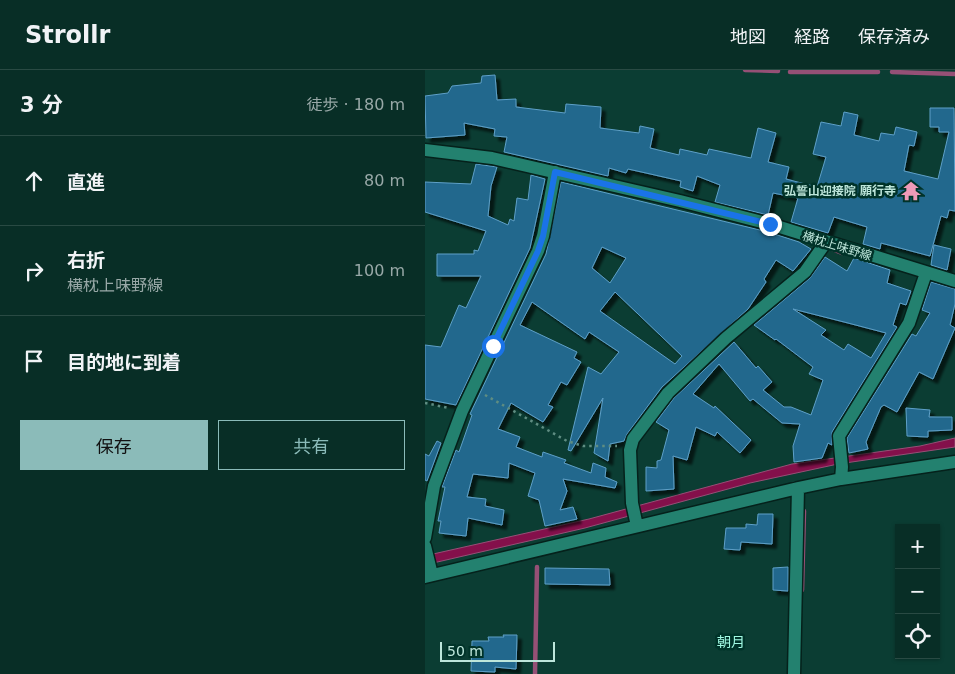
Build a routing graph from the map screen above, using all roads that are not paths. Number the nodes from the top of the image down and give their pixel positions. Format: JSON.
{"nodes":[{"id":1,"x":425,"y":150,"type":"edge"},
{"id":2,"x":555,"y":172,"type":"junction"},
{"id":3,"x":827,"y":242,"type":"junction"},
{"id":4,"x":926,"y":273,"type":"junction"},
{"id":5,"x":954,"y":279,"type":"edge"},
{"id":6,"x":955,"y":462,"type":"edge"},
{"id":7,"x":841,"y":479,"type":"junction"},
{"id":8,"x":798,"y":488,"type":"junction"},
{"id":9,"x":637,"y":526,"type":"junction"},
{"id":10,"x":425,"y":538,"type":"edge"},
{"id":11,"x":425,"y":546,"type":"edge"},
{"id":12,"x":428,"y":576,"type":"edge"},
{"id":13,"x":794,"y":674,"type":"edge"}],
"edges":[{"from":1,"to":2,"type":"street","name":"横枕上味野線"},
{"from":2,"to":3,"type":"street","name":"横枕上味野線"},
{"from":2,"to":10,"type":"street"},
{"from":3,"to":4,"type":"street","name":"横枕上味野線"},
{"from":3,"to":9,"type":"street"},
{"from":4,"to":5,"type":"street","name":"横枕上味野線"},
{"from":4,"to":7,"type":"street"},
{"from":6,"to":7,"type":"street"},
{"from":7,"to":8,"type":"street"},
{"from":8,"to":9,"type":"street"},
{"from":8,"to":13,"type":"street"},
{"from":9,"to":12,"type":"street"},
{"from":11,"to":12,"type":"street"}]}
